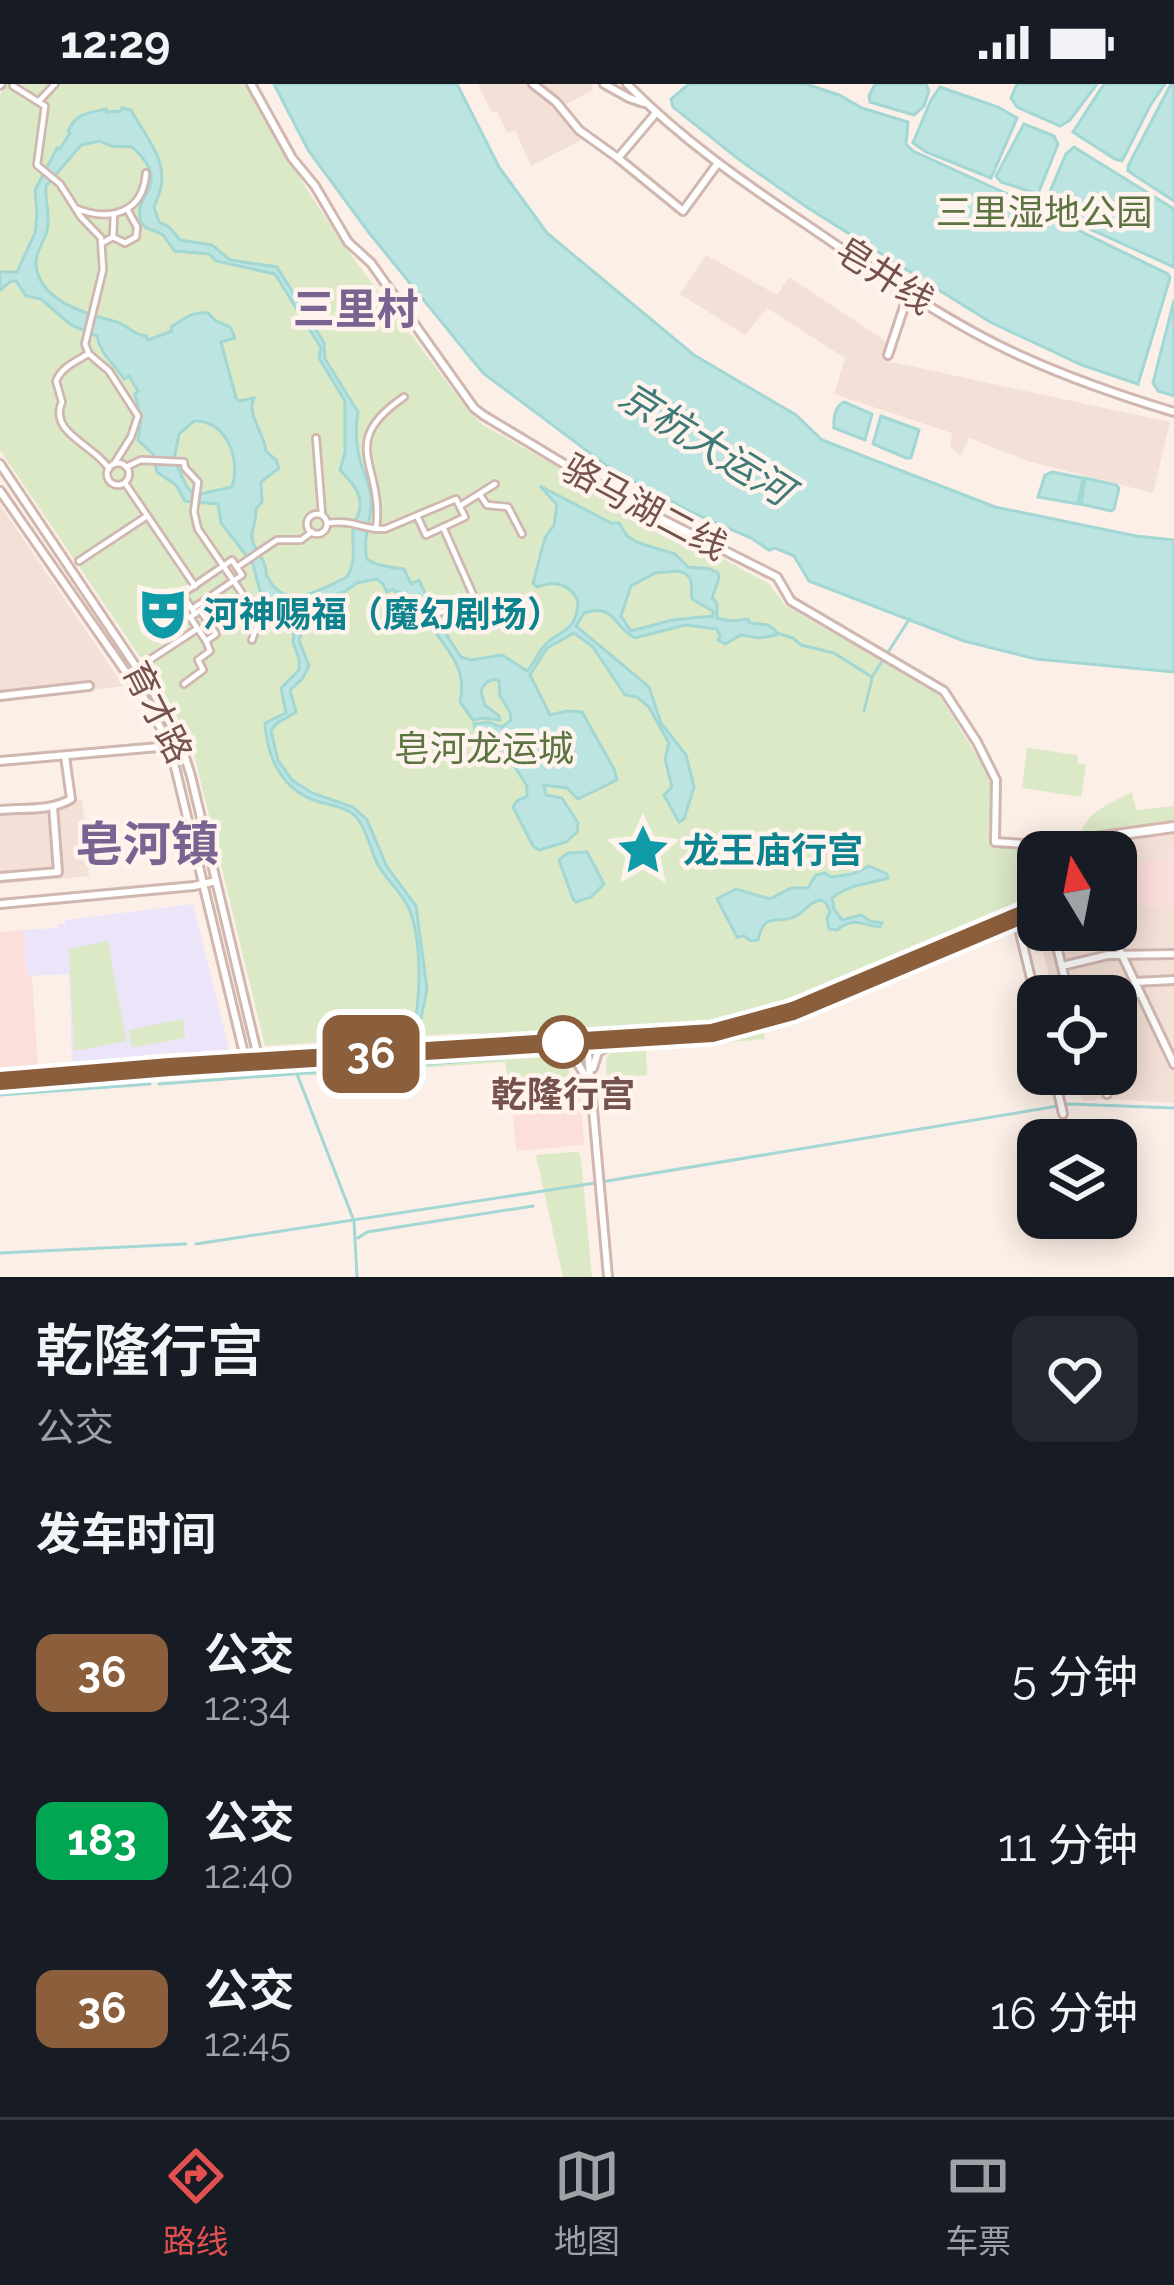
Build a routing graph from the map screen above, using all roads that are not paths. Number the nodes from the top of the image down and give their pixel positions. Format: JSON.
{"nodes":[{"id":1,"x":55,"y":84,"type":"edge"},
{"id":2,"x":251,"y":84,"type":"edge"},
{"id":3,"x":535,"y":84,"type":"edge"},
{"id":4,"x":604,"y":84,"type":"edge"},
{"id":5,"x":627,"y":84,"type":"edge"},
{"id":6,"x":13,"y":86,"type":"edge"},
{"id":7,"x":40,"y":100,"type":"junction"},
{"id":8,"x":646,"y":103,"type":"junction"},
{"id":9,"x":656,"y":113,"type":"junction"},
{"id":10,"x":618,"y":158,"type":"junction"},
{"id":11,"x":718,"y":163,"type":"junction"},
{"id":12,"x":146,"y":173,"type":"dead end"},
{"id":13,"x":75,"y":208,"type":"junction"},
{"id":14,"x":128,"y":209,"type":"junction"},
{"id":15,"x":114,"y":214,"type":"junction"},
{"id":16,"x":113,"y":238,"type":"junction"},
{"id":17,"x":102,"y":243,"type":"junction"},
{"id":18,"x":909,"y":292,"type":"junction"},
{"id":19,"x":89,"y":354,"type":"junction"},
{"id":20,"x":888,"y":355,"type":"dead end"},
{"id":21,"x":404,"y":398,"type":"dead end"},
{"id":22,"x":1174,"y":412,"type":"edge"},
{"id":23,"x":316,"y":438,"type":"dead end"},
{"id":24,"x":0,"y":464,"type":"edge"},
{"id":25,"x":111,"y":466,"type":"junction"},
{"id":26,"x":126,"y":467,"type":"junction"},
{"id":27,"x":110,"y":481,"type":"junction"},
{"id":28,"x":125,"y":483,"type":"junction"},
{"id":29,"x":495,"y":484,"type":"dead end"},
{"id":30,"x":99,"y":488,"type":"dead end"},
{"id":31,"x":0,"y":491,"type":"edge"},
{"id":32,"x":480,"y":495,"type":"junction"},
{"id":33,"x":460,"y":506,"type":"junction"},
{"id":34,"x":322,"y":514,"type":"junction"},
{"id":35,"x":147,"y":516,"type":"junction"},
{"id":36,"x":417,"y":516,"type":"junction"},
{"id":37,"x":328,"y":523,"type":"junction"},
{"id":38,"x":442,"y":527,"type":"junction"},
{"id":39,"x":376,"y":530,"type":"junction"},
{"id":40,"x":312,"y":532,"type":"junction"},
{"id":41,"x":522,"y":534,"type":"dead end"},
{"id":42,"x":79,"y":561,"type":"dead end"},
{"id":43,"x":224,"y":566,"type":"junction"},
{"id":44,"x":237,"y":567,"type":"junction"},
{"id":45,"x":234,"y":581,"type":"junction"},
{"id":46,"x":195,"y":586,"type":"junction"},
{"id":47,"x":193,"y":611,"type":"junction"},
{"id":48,"x":257,"y":618,"type":"junction"},
{"id":49,"x":318,"y":623,"type":"dead end"},
{"id":50,"x":415,"y":624,"type":"dead end"},
{"id":51,"x":197,"y":628,"type":"junction"},
{"id":52,"x":252,"y":640,"type":"dead end"},
{"id":53,"x":206,"y":641,"type":"junction"},
{"id":54,"x":148,"y":661,"type":"dead end"},
{"id":55,"x":184,"y":684,"type":"dead end"},
{"id":56,"x":89,"y":686,"type":"dead end"},
{"id":57,"x":0,"y":696,"type":"edge"},
{"id":58,"x":181,"y":744,"type":"junction"},
{"id":59,"x":170,"y":746,"type":"junction"},
{"id":60,"x":65,"y":756,"type":"junction"},
{"id":61,"x":0,"y":761,"type":"edge"},
{"id":62,"x":53,"y":806,"type":"junction"},
{"id":63,"x":0,"y":810,"type":"edge"},
{"id":64,"x":1174,"y":827,"type":"edge"},
{"id":65,"x":1137,"y":832,"type":"edge"},
{"id":66,"x":1017,"y":844,"type":"edge"},
{"id":67,"x":0,"y":877,"type":"edge"},
{"id":68,"x":216,"y":881,"type":"junction"},
{"id":69,"x":204,"y":884,"type":"junction"},
{"id":70,"x":0,"y":904,"type":"edge"},
{"id":71,"x":1016,"y":916,"type":"joint"},
{"id":72,"x":1058,"y":951,"type":"edge"},
{"id":73,"x":1120,"y":951,"type":"edge"},
{"id":74,"x":1174,"y":954,"type":"edge"},
{"id":75,"x":1122,"y":955,"type":"junction"},
{"id":76,"x":1062,"y":966,"type":"junction"},
{"id":77,"x":1030,"y":975,"type":"edge"},
{"id":78,"x":1064,"y":975,"type":"edge"},
{"id":79,"x":1132,"y":975,"type":"edge"},
{"id":80,"x":1174,"y":980,"type":"edge"},
{"id":81,"x":1137,"y":982,"type":"edge"},
{"id":82,"x":1137,"y":986,"type":"edge"},
{"id":83,"x":1140,"y":993,"type":"junction"},
{"id":84,"x":1137,"y":994,"type":"edge"},
{"id":85,"x":627,"y":1038,"type":"junction"},
{"id":86,"x":587,"y":1040,"type":"junction"},
{"id":87,"x":541,"y":1043,"type":"junction"},
{"id":88,"x":259,"y":1061,"type":"junction"},
{"id":89,"x":246,"y":1062,"type":"junction"},
{"id":90,"x":1174,"y":1064,"type":"edge"},
{"id":91,"x":0,"y":1081,"type":"edge"},
{"id":92,"x":591,"y":1086,"type":"junction"},
{"id":93,"x":1059,"y":1095,"type":"edge"},
{"id":94,"x":1062,"y":1108,"type":"dead end"},
{"id":95,"x":608,"y":1277,"type":"edge"}],
"edges":[{"from":1,"to":7,"type":"street"},
{"from":2,"to":66,"type":"street","name":"骆马湖二线"},
{"from":3,"to":10,"type":"street"},
{"from":4,"to":8,"type":"street"},
{"from":5,"to":8,"type":"street","name":"皂井线"},
{"from":6,"to":7,"type":"street"},
{"from":7,"to":13,"type":"street"},
{"from":8,"to":9,"type":"street","name":"皂井线"},
{"from":9,"to":10,"type":"street"},
{"from":9,"to":11,"type":"street","name":"皂井线"},
{"from":10,"to":11,"type":"street"},
{"from":11,"to":18,"type":"street","name":"皂井线"},
{"from":12,"to":14,"type":"street"},
{"from":13,"to":15,"type":"street"},
{"from":13,"to":17,"type":"street"},
{"from":14,"to":15,"type":"street"},
{"from":14,"to":16,"type":"street"},
{"from":15,"to":16,"type":"street"},
{"from":16,"to":17,"type":"street"},
{"from":17,"to":19,"type":"street"},
{"from":18,"to":20,"type":"street"},
{"from":18,"to":22,"type":"street","name":"皂井线"},
{"from":19,"to":25,"type":"street"},
{"from":19,"to":25,"type":"street"},
{"from":21,"to":39,"type":"street"},
{"from":23,"to":34,"type":"street"},
{"from":24,"to":58,"type":"street","name":"育才路"},
{"from":25,"to":26,"type":"street"},
{"from":25,"to":27,"type":"street"},
{"from":26,"to":28,"type":"street"},
{"from":26,"to":43,"type":"street"},
{"from":27,"to":28,"type":"street"},
{"from":27,"to":30,"type":"street"},
{"from":28,"to":35,"type":"street"},
{"from":29,"to":32,"type":"street"},
{"from":31,"to":59,"type":"street","name":"育才路"},
{"from":32,"to":33,"type":"street"},
{"from":32,"to":41,"type":"street"},
{"from":33,"to":36,"type":"street"},
{"from":33,"to":38,"type":"street"},
{"from":34,"to":37,"type":"street"},
{"from":34,"to":40,"type":"street"},
{"from":35,"to":42,"type":"street"},
{"from":35,"to":46,"type":"street"},
{"from":36,"to":38,"type":"street"},
{"from":36,"to":39,"type":"street"},
{"from":37,"to":39,"type":"street"},
{"from":37,"to":40,"type":"street"},
{"from":38,"to":50,"type":"street"},
{"from":40,"to":44,"type":"street"},
{"from":43,"to":44,"type":"street"},
{"from":43,"to":45,"type":"street"},
{"from":43,"to":46,"type":"street"},
{"from":44,"to":45,"type":"street"},
{"from":45,"to":47,"type":"street"},
{"from":45,"to":48,"type":"street"},
{"from":46,"to":47,"type":"street"},
{"from":47,"to":51,"type":"street"},
{"from":47,"to":53,"type":"street"},
{"from":48,"to":49,"type":"street"},
{"from":48,"to":52,"type":"street"},
{"from":51,"to":53,"type":"street"},
{"from":51,"to":54,"type":"street"},
{"from":53,"to":55,"type":"street"},
{"from":56,"to":57,"type":"street"},
{"from":58,"to":59,"type":"street"},
{"from":58,"to":68,"type":"street","name":"育才路"},
{"from":59,"to":60,"type":"street"},
{"from":59,"to":69,"type":"street","name":"育才路"},
{"from":60,"to":61,"type":"street"},
{"from":60,"to":62,"type":"street"},
{"from":62,"to":63,"type":"street"},
{"from":62,"to":67,"type":"street"},
{"from":64,"to":65,"type":"main road"},
{"from":68,"to":69,"type":"street"},
{"from":68,"to":88,"type":"street","name":"育才路"},
{"from":69,"to":70,"type":"street"},
{"from":69,"to":89,"type":"street","name":"育才路"},
{"from":71,"to":77,"type":"street"},
{"from":71,"to":85,"type":"main road"},
{"from":72,"to":76,"type":"street"},
{"from":73,"to":75,"type":"street"},
{"from":74,"to":75,"type":"street"},
{"from":75,"to":76,"type":"street"},
{"from":75,"to":79,"type":"street"},
{"from":76,"to":78,"type":"street"},
{"from":80,"to":81,"type":"street"},
{"from":82,"to":83,"type":"street"},
{"from":83,"to":84,"type":"street"},
{"from":83,"to":90,"type":"street"},
{"from":85,"to":86,"type":"main road"},
{"from":85,"to":92,"type":"street"},
{"from":86,"to":87,"type":"main road"},
{"from":86,"to":92,"type":"street"},
{"from":87,"to":88,"type":"main road"},
{"from":87,"to":92,"type":"street"},
{"from":88,"to":89,"type":"main road"},
{"from":89,"to":91,"type":"main road"},
{"from":92,"to":95,"type":"street"},
{"from":93,"to":94,"type":"street"}]}
